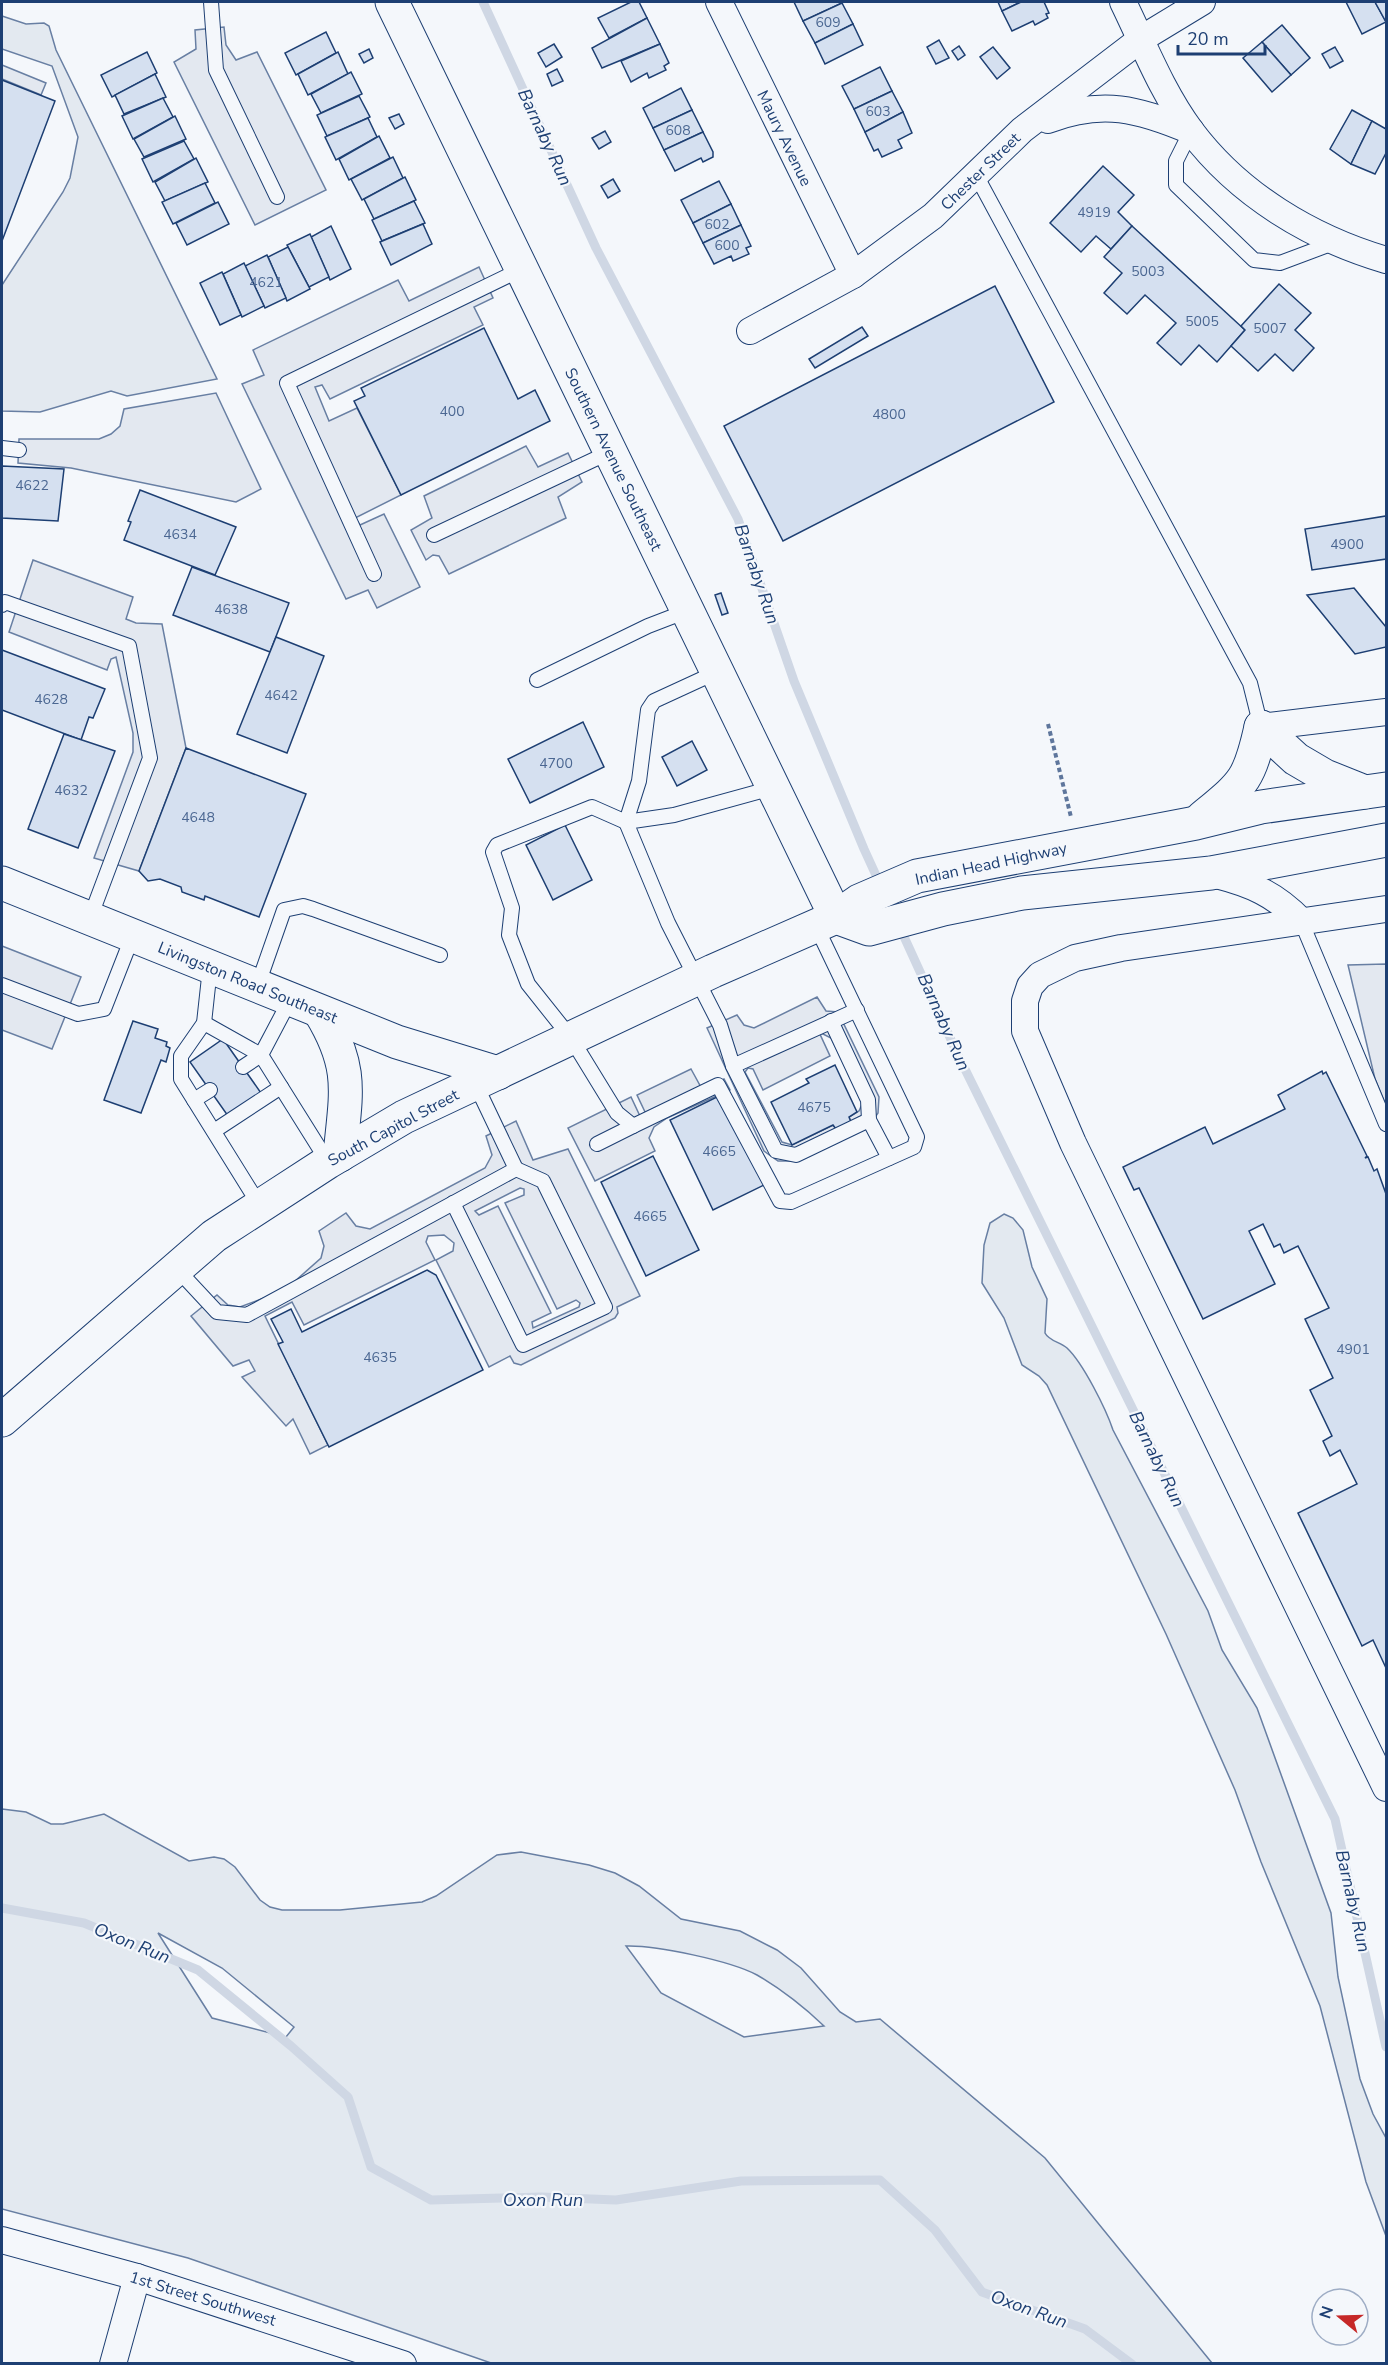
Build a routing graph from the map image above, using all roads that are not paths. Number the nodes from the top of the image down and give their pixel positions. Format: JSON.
{"nodes":[{"id":1,"x":211,"y":2,"type":"edge"},
{"id":2,"x":392,"y":2,"type":"edge"},
{"id":3,"x":719,"y":2,"type":"edge"},
{"id":4,"x":1123,"y":2,"type":"edge"},
{"id":5,"x":1203,"y":2,"type":"edge"},
{"id":6,"x":1141,"y":39,"type":"junction"},
{"id":7,"x":1022,"y":130,"type":"junction"},
{"id":8,"x":1191,"y":131,"type":"junction"},
{"id":9,"x":976,"y":175,"type":"junction"},
{"id":10,"x":277,"y":197,"type":"dead end"},
{"id":11,"x":1336,"y":242,"type":"junction"},
{"id":12,"x":1386,"y":260,"type":"edge"},
{"id":13,"x":522,"y":269,"type":"junction"},
{"id":14,"x":853,"y":275,"type":"junction"},
{"id":15,"x":750,"y":331,"type":"dead end"},
{"id":16,"x":2,"y":448,"type":"edge"},
{"id":17,"x":19,"y":450,"type":"dead end"},
{"id":18,"x":610,"y":452,"type":"junction"},
{"id":19,"x":434,"y":536,"type":"dead end"},
{"id":20,"x":374,"y":574,"type":"dead end"},
{"id":21,"x":2,"y":605,"type":"edge"},
{"id":22,"x":687,"y":611,"type":"junction"},
{"id":23,"x":717,"y":672,"type":"junction"},
{"id":24,"x":537,"y":680,"type":"dead end"},
{"id":25,"x":1386,"y":712,"type":"edge"},
{"id":26,"x":1261,"y":727,"type":"junction"},
{"id":27,"x":773,"y":788,"type":"junction"},
{"id":28,"x":1376,"y":791,"type":"edge"},
{"id":29,"x":626,"y":822,"type":"junction"},
{"id":30,"x":1196,"y":823,"type":"junction"},
{"id":31,"x":1386,"y":840,"type":"edge"},
{"id":32,"x":1210,"y":873,"type":"junction"},
{"id":33,"x":2,"y":883,"type":"edge"},
{"id":34,"x":1386,"y":909,"type":"edge"},
{"id":35,"x":90,"y":918,"type":"junction"},
{"id":36,"x":845,"y":918,"type":"junction"},
{"id":37,"x":1301,"y":921,"type":"junction"},
{"id":38,"x":133,"y":934,"type":"junction"},
{"id":39,"x":440,"y":955,"type":"dead end"},
{"id":40,"x":210,"y":969,"type":"junction"},
{"id":41,"x":696,"y":980,"type":"junction"},
{"id":42,"x":2,"y":985,"type":"edge"},
{"id":43,"x":257,"y":987,"type":"junction"},
{"id":44,"x":290,"y":1000,"type":"junction"},
{"id":45,"x":856,"y":1010,"type":"junction"},
{"id":46,"x":320,"y":1012,"type":"junction"},
{"id":47,"x":831,"y":1021,"type":"junction"},
{"id":48,"x":204,"y":1023,"type":"junction"},
{"id":49,"x":571,"y":1038,"type":"junction"},
{"id":50,"x":261,"y":1054,"type":"junction"},
{"id":51,"x":733,"y":1066,"type":"junction"},
{"id":52,"x":243,"y":1067,"type":"dead end"},
{"id":53,"x":487,"y":1078,"type":"junction"},
{"id":54,"x":281,"y":1087,"type":"junction"},
{"id":55,"x":210,"y":1090,"type":"dead end"},
{"id":56,"x":1380,"y":1093,"type":"edge"},
{"id":57,"x":195,"y":1100,"type":"junction"},
{"id":58,"x":869,"y":1120,"type":"junction"},
{"id":59,"x":1386,"y":1124,"type":"edge"},
{"id":60,"x":633,"y":1126,"type":"junction"},
{"id":61,"x":214,"y":1131,"type":"junction"},
{"id":62,"x":597,"y":1144,"type":"dead end"},
{"id":63,"x":334,"y":1158,"type":"junction"},
{"id":64,"x":889,"y":1158,"type":"junction"},
{"id":65,"x":516,"y":1168,"type":"junction"},
{"id":66,"x":453,"y":1203,"type":"junction"},
{"id":67,"x":260,"y":1206,"type":"junction"},
{"id":68,"x":176,"y":1268,"type":"junction"},
{"id":69,"x":2,"y":1420,"type":"edge"},
{"id":70,"x":1386,"y":1788,"type":"edge"},
{"id":71,"x":2,"y":2240,"type":"edge"},
{"id":72,"x":137,"y":2277,"type":"junction"},
{"id":73,"x":113,"y":2364,"type":"edge"},
{"id":74,"x":403,"y":2364,"type":"edge"}],
"edges":[{"from":1,"to":10,"type":"lane"},
{"from":2,"to":13,"type":"main road","name":"Southern Avenue Southeast"},
{"from":3,"to":14,"type":"street","name":"Maury Avenue"},
{"from":4,"to":6,"type":"street"},
{"from":5,"to":6,"type":"street","name":"Chester Street"},
{"from":6,"to":7,"type":"street","name":"Chester Street"},
{"from":6,"to":8,"type":"street"},
{"from":7,"to":8,"type":"street"},
{"from":7,"to":9,"type":"street","name":"Chester Street"},
{"from":8,"to":11,"type":"street"},
{"from":8,"to":11,"type":"lane"},
{"from":9,"to":14,"type":"street","name":"Chester Street"},
{"from":9,"to":26,"type":"lane"},
{"from":11,"to":12,"type":"street"},
{"from":13,"to":18,"type":"main road","name":"Southern Avenue Southeast"},
{"from":13,"to":20,"type":"lane"},
{"from":14,"to":15,"type":"street","name":"Chester Street"},
{"from":16,"to":17,"type":"lane"},
{"from":18,"to":19,"type":"lane"},
{"from":18,"to":22,"type":"main road","name":"Southern Avenue Southeast"},
{"from":21,"to":35,"type":"lane"},
{"from":22,"to":23,"type":"main road","name":"Southern Avenue Southeast"},
{"from":22,"to":24,"type":"lane"},
{"from":23,"to":27,"type":"main road","name":"Southern Avenue Southeast"},
{"from":23,"to":29,"type":"lane"},
{"from":25,"to":26,"type":"street"},
{"from":26,"to":28,"type":"main road"},
{"from":26,"to":30,"type":"main road"},
{"from":27,"to":29,"type":"lane"},
{"from":27,"to":36,"type":"main road","name":"Southern Avenue Southeast"},
{"from":28,"to":30,"type":"main road","name":"Indian Head Highway"},
{"from":29,"to":41,"type":"lane"},
{"from":29,"to":49,"type":"lane"},
{"from":30,"to":36,"type":"main road","name":"Indian Head Highway"},
{"from":31,"to":32,"type":"main road"},
{"from":32,"to":36,"type":"main road"},
{"from":32,"to":37,"type":"street"},
{"from":33,"to":35,"type":"main road","name":"Livingston Road Southeast"},
{"from":34,"to":37,"type":"street"},
{"from":35,"to":38,"type":"main road","name":"Livingston Road Southeast"},
{"from":36,"to":41,"type":"main road","name":"South Capitol Street"},
{"from":36,"to":45,"type":"lane"},
{"from":37,"to":56,"type":"lane"},
{"from":37,"to":70,"type":"street"},
{"from":38,"to":40,"type":"main road","name":"Livingston Road Southeast"},
{"from":38,"to":42,"type":"lane"},
{"from":39,"to":43,"type":"lane"},
{"from":40,"to":43,"type":"main road","name":"Livingston Road Southeast"},
{"from":40,"to":48,"type":"lane"},
{"from":41,"to":49,"type":"main road","name":"South Capitol Street"},
{"from":41,"to":51,"type":"lane"},
{"from":43,"to":44,"type":"main road","name":"Livingston Road Southeast"},
{"from":44,"to":46,"type":"main road","name":"Livingston Road Southeast"},
{"from":44,"to":50,"type":"lane"},
{"from":45,"to":47,"type":"lane"},
{"from":45,"to":64,"type":"lane"},
{"from":46,"to":53,"type":"main road","name":"Livingston Road Southeast"},
{"from":46,"to":63,"type":"main road"},
{"from":47,"to":51,"type":"lane"},
{"from":47,"to":58,"type":"lane"},
{"from":48,"to":50,"type":"lane"},
{"from":48,"to":57,"type":"lane"},
{"from":49,"to":53,"type":"main road","name":"South Capitol Street"},
{"from":49,"to":60,"type":"lane"},
{"from":50,"to":52,"type":"lane"},
{"from":50,"to":54,"type":"lane"},
{"from":51,"to":58,"type":"lane"},
{"from":53,"to":63,"type":"main road","name":"South Capitol Street"},
{"from":53,"to":65,"type":"lane"},
{"from":54,"to":61,"type":"lane"},
{"from":54,"to":63,"type":"lane"},
{"from":55,"to":57,"type":"lane"},
{"from":56,"to":59,"type":"lane"},
{"from":57,"to":61,"type":"lane"},
{"from":58,"to":64,"type":"lane"},
{"from":60,"to":62,"type":"lane"},
{"from":60,"to":64,"type":"lane"},
{"from":61,"to":67,"type":"lane"},
{"from":63,"to":67,"type":"main road","name":"South Capitol Street"},
{"from":65,"to":66,"type":"lane"},
{"from":65,"to":66,"type":"lane"},
{"from":66,"to":68,"type":"lane"},
{"from":67,"to":68,"type":"main road","name":"South Capitol Street"},
{"from":68,"to":69,"type":"main road","name":"South Capitol Street"},
{"from":71,"to":72,"type":"street","name":"1st Street Southwest"},
{"from":72,"to":73,"type":"street"},
{"from":72,"to":74,"type":"street","name":"1st Street Southwest"}]}
